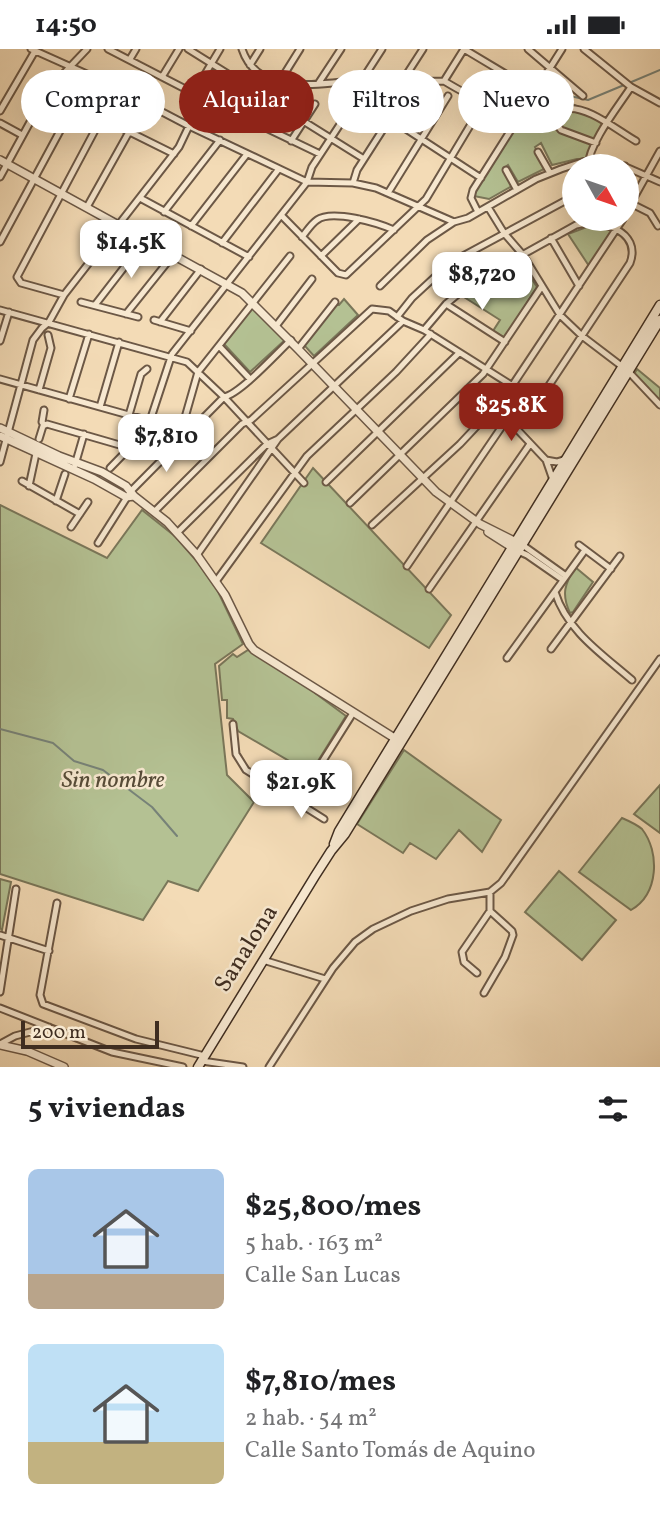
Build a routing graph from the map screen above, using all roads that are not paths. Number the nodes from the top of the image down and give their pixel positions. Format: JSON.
{"nodes":[{"id":1,"x":87,"y":49,"type":"edge"},
{"id":2,"x":108,"y":49,"type":"edge"},
{"id":3,"x":136,"y":49,"type":"edge"},
{"id":4,"x":179,"y":49,"type":"edge"},
{"id":5,"x":188,"y":49,"type":"edge"},
{"id":6,"x":220,"y":49,"type":"edge"},
{"id":7,"x":242,"y":49,"type":"edge"},
{"id":8,"x":260,"y":49,"type":"edge"},
{"id":9,"x":300,"y":49,"type":"edge"},
{"id":10,"x":341,"y":49,"type":"edge"},
{"id":11,"x":382,"y":49,"type":"edge"},
{"id":12,"x":423,"y":49,"type":"edge"},
{"id":13,"x":464,"y":49,"type":"edge"},
{"id":14,"x":528,"y":49,"type":"edge"},
{"id":15,"x":562,"y":49,"type":"edge"},
{"id":16,"x":584,"y":49,"type":"edge"},
{"id":17,"x":33,"y":50,"type":"edge"},
{"id":18,"x":130,"y":59,"type":"junction"},
{"id":19,"x":211,"y":64,"type":"junction"},
{"id":20,"x":250,"y":65,"type":"junction"},
{"id":21,"x":69,"y":66,"type":"junction"},
{"id":22,"x":550,"y":67,"type":"junction"},
{"id":23,"x":65,"y":70,"type":"edge"},
{"id":24,"x":150,"y":70,"type":"edge"},
{"id":25,"x":206,"y":70,"type":"edge"},
{"id":26,"x":222,"y":70,"type":"edge"},
{"id":27,"x":256,"y":70,"type":"edge"},
{"id":28,"x":287,"y":70,"type":"edge"},
{"id":29,"x":368,"y":70,"type":"edge"},
{"id":30,"x":409,"y":70,"type":"edge"},
{"id":31,"x":499,"y":70,"type":"edge"},
{"id":32,"x":548,"y":70,"type":"edge"},
{"id":33,"x":165,"y":72,"type":"edge"},
{"id":34,"x":444,"y":81,"type":"joint"},
{"id":35,"x":328,"y":83,"type":"edge"},
{"id":36,"x":314,"y":84,"type":"edge"},
{"id":37,"x":318,"y":84,"type":"junction"},
{"id":38,"x":631,"y":87,"type":"junction"},
{"id":39,"x":458,"y":90,"type":"edge"},
{"id":40,"x":448,"y":96,"type":"dead end"},
{"id":41,"x":583,"y":96,"type":"dead end"},
{"id":42,"x":660,"y":103,"type":"edge"},
{"id":43,"x":574,"y":109,"type":"edge"},
{"id":44,"x":0,"y":111,"type":"edge"},
{"id":45,"x":179,"y":121,"type":"edge"},
{"id":46,"x":0,"y":123,"type":"edge"},
{"id":47,"x":607,"y":123,"type":"junction"},
{"id":48,"x":314,"y":129,"type":"edge"},
{"id":49,"x":59,"y":133,"type":"edge"},
{"id":50,"x":94,"y":133,"type":"edge"},
{"id":51,"x":128,"y":133,"type":"edge"},
{"id":52,"x":131,"y":133,"type":"edge"},
{"id":53,"x":186,"y":133,"type":"edge"},
{"id":54,"x":204,"y":133,"type":"edge"},
{"id":55,"x":276,"y":133,"type":"edge"},
{"id":56,"x":296,"y":133,"type":"edge"},
{"id":57,"x":335,"y":133,"type":"edge"},
{"id":58,"x":380,"y":133,"type":"edge"},
{"id":59,"x":410,"y":133,"type":"edge"},
{"id":60,"x":466,"y":133,"type":"edge"},
{"id":61,"x":510,"y":133,"type":"edge"},
{"id":62,"x":568,"y":133,"type":"edge"},
{"id":63,"x":22,"y":135,"type":"joint"},
{"id":64,"x":331,"y":139,"type":"junction"},
{"id":65,"x":220,"y":140,"type":"junction"},
{"id":66,"x":420,"y":140,"type":"junction"},
{"id":67,"x":291,"y":141,"type":"junction"},
{"id":68,"x":636,"y":141,"type":"dead end"},
{"id":69,"x":596,"y":143,"type":"junction"},
{"id":70,"x":660,"y":151,"type":"edge"},
{"id":71,"x":538,"y":152,"type":"dead end"},
{"id":72,"x":247,"y":153,"type":"junction"},
{"id":73,"x":174,"y":154,"type":"junction"},
{"id":74,"x":320,"y":154,"type":"junction"},
{"id":75,"x":592,"y":154,"type":"edge"},
{"id":76,"x":363,"y":159,"type":"junction"},
{"id":77,"x":451,"y":159,"type":"junction"},
{"id":78,"x":4,"y":162,"type":"edge"},
{"id":79,"x":278,"y":170,"type":"junction"},
{"id":80,"x":506,"y":170,"type":"dead end"},
{"id":81,"x":562,"y":170,"type":"edge"},
{"id":82,"x":550,"y":173,"type":"junction"},
{"id":83,"x":639,"y":173,"type":"edge"},
{"id":84,"x":647,"y":176,"type":"junction"},
{"id":85,"x":0,"y":177,"type":"edge"},
{"id":86,"x":481,"y":178,"type":"junction"},
{"id":87,"x":35,"y":179,"type":"junction"},
{"id":88,"x":660,"y":182,"type":"edge"},
{"id":89,"x":307,"y":183,"type":"junction"},
{"id":90,"x":353,"y":183,"type":"junction"},
{"id":91,"x":639,"y":188,"type":"edge"},
{"id":92,"x":517,"y":190,"type":"junction"},
{"id":93,"x":61,"y":193,"type":"junction"},
{"id":94,"x":388,"y":193,"type":"junction"},
{"id":95,"x":140,"y":198,"type":"junction"},
{"id":96,"x":562,"y":202,"type":"edge"},
{"id":97,"x":421,"y":206,"type":"junction"},
{"id":98,"x":87,"y":207,"type":"junction"},
{"id":99,"x":488,"y":207,"type":"junction"},
{"id":100,"x":639,"y":207,"type":"edge"},
{"id":101,"x":164,"y":212,"type":"junction"},
{"id":102,"x":478,"y":212,"type":"junction"},
{"id":103,"x":281,"y":215,"type":"junction"},
{"id":104,"x":359,"y":219,"type":"junction"},
{"id":105,"x":454,"y":222,"type":"junction"},
{"id":106,"x":119,"y":224,"type":"junction"},
{"id":107,"x":191,"y":226,"type":"junction"},
{"id":108,"x":658,"y":226,"type":"edge"},
{"id":109,"x":394,"y":230,"type":"junction"},
{"id":110,"x":564,"y":231,"type":"edge"},
{"id":111,"x":615,"y":231,"type":"edge"},
{"id":112,"x":618,"y":231,"type":"edge"},
{"id":113,"x":504,"y":233,"type":"junction"},
{"id":114,"x":302,"y":237,"type":"junction"},
{"id":115,"x":551,"y":238,"type":"junction"},
{"id":116,"x":146,"y":239,"type":"junction"},
{"id":117,"x":0,"y":242,"type":"edge"},
{"id":118,"x":222,"y":243,"type":"junction"},
{"id":119,"x":174,"y":254,"type":"junction"},
{"id":120,"x":523,"y":255,"type":"junction"},
{"id":121,"x":290,"y":256,"type":"dead end"},
{"id":122,"x":321,"y":256,"type":"junction"},
{"id":123,"x":248,"y":257,"type":"junction"},
{"id":124,"x":201,"y":269,"type":"junction"},
{"id":125,"x":312,"y":279,"type":"dead end"},
{"id":126,"x":228,"y":284,"type":"junction"},
{"id":127,"x":380,"y":286,"type":"dead end"},
{"id":128,"x":542,"y":286,"type":"junction"},
{"id":129,"x":579,"y":286,"type":"junction"},
{"id":130,"x":64,"y":295,"type":"junction"},
{"id":131,"x":81,"y":302,"type":"dead end"},
{"id":132,"x":335,"y":302,"type":"dead end"},
{"id":133,"x":253,"y":304,"type":"junction"},
{"id":134,"x":446,"y":304,"type":"junction"},
{"id":135,"x":95,"y":305,"type":"junction"},
{"id":136,"x":660,"y":305,"type":"edge"},
{"id":137,"x":0,"y":310,"type":"edge"},
{"id":138,"x":9,"y":312,"type":"junction"},
{"id":139,"x":127,"y":314,"type":"junction"},
{"id":140,"x":559,"y":315,"type":"junction"},
{"id":141,"x":138,"y":317,"type":"dead end"},
{"id":142,"x":400,"y":319,"type":"junction"},
{"id":143,"x":660,"y":320,"type":"edge"},
{"id":144,"x":49,"y":322,"type":"junction"},
{"id":145,"x":276,"y":326,"type":"junction"},
{"id":146,"x":424,"y":330,"type":"junction"},
{"id":147,"x":191,"y":331,"type":"junction"},
{"id":148,"x":89,"y":334,"type":"junction"},
{"id":149,"x":431,"y":334,"type":"junction"},
{"id":150,"x":48,"y":335,"type":"dead end"},
{"id":151,"x":582,"y":336,"type":"junction"},
{"id":152,"x":0,"y":341,"type":"edge"},
{"id":153,"x":290,"y":341,"type":"junction"},
{"id":154,"x":118,"y":342,"type":"junction"},
{"id":155,"x":505,"y":342,"type":"junction"},
{"id":156,"x":219,"y":346,"type":"junction"},
{"id":157,"x":298,"y":349,"type":"junction"},
{"id":158,"x":458,"y":353,"type":"junction"},
{"id":159,"x":171,"y":357,"type":"junction"},
{"id":160,"x":312,"y":364,"type":"junction"},
{"id":161,"x":147,"y":369,"type":"dead end"},
{"id":162,"x":625,"y":370,"type":"junction"},
{"id":163,"x":486,"y":371,"type":"junction"},
{"id":164,"x":198,"y":372,"type":"junction"},
{"id":165,"x":0,"y":379,"type":"edge"},
{"id":166,"x":250,"y":379,"type":"junction"},
{"id":167,"x":20,"y":386,"type":"junction"},
{"id":168,"x":334,"y":387,"type":"junction"},
{"id":169,"x":512,"y":388,"type":"junction"},
{"id":170,"x":39,"y":390,"type":"junction"},
{"id":171,"x":224,"y":397,"type":"junction"},
{"id":172,"x":69,"y":399,"type":"junction"},
{"id":173,"x":660,"y":405,"type":"edge"},
{"id":174,"x":100,"y":407,"type":"junction"},
{"id":175,"x":496,"y":407,"type":"junction"},
{"id":176,"x":44,"y":410,"type":"dead end"},
{"id":177,"x":356,"y":410,"type":"junction"},
{"id":178,"x":129,"y":415,"type":"junction"},
{"id":179,"x":508,"y":419,"type":"junction"},
{"id":180,"x":150,"y":421,"type":"junction"},
{"id":181,"x":247,"y":422,"type":"junction"},
{"id":182,"x":44,"y":425,"type":"junction"},
{"id":183,"x":0,"y":428,"type":"edge"},
{"id":184,"x":378,"y":433,"type":"junction"},
{"id":185,"x":84,"y":434,"type":"junction"},
{"id":186,"x":5,"y":435,"type":"edge"},
{"id":187,"x":278,"y":439,"type":"junction"},
{"id":188,"x":177,"y":444,"type":"junction"},
{"id":189,"x":267,"y":444,"type":"junction"},
{"id":190,"x":530,"y":444,"type":"junction"},
{"id":191,"x":38,"y":446,"type":"junction"},
{"id":192,"x":130,"y":448,"type":"junction"},
{"id":193,"x":272,"y":450,"type":"junction"},
{"id":194,"x":400,"y":456,"type":"junction"},
{"id":195,"x":566,"y":459,"type":"junction"},
{"id":196,"x":546,"y":460,"type":"junction"},
{"id":197,"x":0,"y":462,"type":"edge"},
{"id":198,"x":75,"y":466,"type":"junction"},
{"id":199,"x":110,"y":468,"type":"dead end"},
{"id":200,"x":294,"y":473,"type":"junction"},
{"id":201,"x":65,"y":474,"type":"dead end"},
{"id":202,"x":422,"y":478,"type":"junction"},
{"id":203,"x":553,"y":479,"type":"junction"},
{"id":204,"x":22,"y":481,"type":"dead end"},
{"id":205,"x":326,"y":482,"type":"dead end"},
{"id":206,"x":304,"y":483,"type":"dead end"},
{"id":207,"x":29,"y":485,"type":"junction"},
{"id":208,"x":130,"y":495,"type":"junction"},
{"id":209,"x":55,"y":501,"type":"junction"},
{"id":210,"x":88,"y":502,"type":"dead end"},
{"id":211,"x":350,"y":503,"type":"dead end"},
{"id":212,"x":449,"y":503,"type":"junction"},
{"id":213,"x":155,"y":512,"type":"junction"},
{"id":214,"x":80,"y":514,"type":"junction"},
{"id":215,"x":478,"y":522,"type":"junction"},
{"id":216,"x":372,"y":525,"type":"dead end"},
{"id":217,"x":72,"y":527,"type":"dead end"},
{"id":218,"x":177,"y":533,"type":"junction"},
{"id":219,"x":98,"y":543,"type":"dead end"},
{"id":220,"x":579,"y":545,"type":"dead end"},
{"id":221,"x":518,"y":547,"type":"junction"},
{"id":222,"x":585,"y":550,"type":"junction"},
{"id":223,"x":198,"y":555,"type":"junction"},
{"id":224,"x":620,"y":556,"type":"dead end"},
{"id":225,"x":407,"y":566,"type":"dead end"},
{"id":226,"x":611,"y":569,"type":"junction"},
{"id":227,"x":565,"y":578,"type":"junction"},
{"id":228,"x":217,"y":580,"type":"junction"},
{"id":229,"x":429,"y":589,"type":"dead end"},
{"id":230,"x":555,"y":592,"type":"junction"},
{"id":231,"x":570,"y":625,"type":"junction"},
{"id":232,"x":551,"y":649,"type":"dead end"},
{"id":233,"x":507,"y":658,"type":"dead end"},
{"id":234,"x":660,"y":659,"type":"edge"},
{"id":235,"x":632,"y":680,"type":"dead end"},
{"id":236,"x":353,"y":713,"type":"junction"},
{"id":237,"x":233,"y":724,"type":"dead end"},
{"id":238,"x":396,"y":739,"type":"junction"},
{"id":239,"x":366,"y":794,"type":"junction"},
{"id":240,"x":297,"y":802,"type":"junction"},
{"id":241,"x":324,"y":819,"type":"dead end"},
{"id":242,"x":16,"y":890,"type":"dead end"},
{"id":243,"x":490,"y":892,"type":"junction"},
{"id":244,"x":480,"y":894,"type":"junction"},
{"id":245,"x":57,"y":903,"type":"dead end"},
{"id":246,"x":489,"y":904,"type":"junction"},
{"id":247,"x":490,"y":911,"type":"junction"},
{"id":248,"x":0,"y":936,"type":"edge"},
{"id":249,"x":8,"y":938,"type":"junction"},
{"id":250,"x":49,"y":951,"type":"junction"},
{"id":251,"x":263,"y":960,"type":"junction"},
{"id":252,"x":477,"y":973,"type":"dead end"},
{"id":253,"x":325,"y":979,"type":"junction"},
{"id":254,"x":0,"y":992,"type":"edge"},
{"id":255,"x":484,"y":993,"type":"dead end"},
{"id":256,"x":0,"y":1008,"type":"edge"},
{"id":257,"x":49,"y":1027,"type":"junction"},
{"id":258,"x":0,"y":1044,"type":"edge"},
{"id":259,"x":201,"y":1061,"type":"edge"},
{"id":260,"x":61,"y":1066,"type":"edge"},
{"id":261,"x":183,"y":1067,"type":"edge"},
{"id":262,"x":243,"y":1067,"type":"edge"},
{"id":263,"x":269,"y":1067,"type":"edge"}],
"edges":[{"from":1,"to":21,"type":"street"},
{"from":2,"to":18,"type":"street"},
{"from":3,"to":18,"type":"street"},
{"from":4,"to":33,"type":"street"},
{"from":5,"to":19,"type":"street"},
{"from":6,"to":19,"type":"street"},
{"from":7,"to":20,"type":"street"},
{"from":8,"to":20,"type":"street"},
{"from":9,"to":28,"type":"street"},
{"from":10,"to":37,"type":"street"},
{"from":11,"to":29,"type":"street"},
{"from":12,"to":30,"type":"street"},
{"from":13,"to":31,"type":"street"},
{"from":13,"to":34,"type":"street"},
{"from":14,"to":22,"type":"street"},
{"from":15,"to":22,"type":"street"},
{"from":16,"to":38,"type":"street"},
{"from":17,"to":21,"type":"street"},
{"from":17,"to":44,"type":"street"},
{"from":18,"to":24,"type":"street"},
{"from":19,"to":25,"type":"street"},
{"from":19,"to":26,"type":"street"},
{"from":20,"to":27,"type":"street"},
{"from":21,"to":23,"type":"street"},
{"from":21,"to":45,"type":"street"},
{"from":22,"to":32,"type":"street"},
{"from":22,"to":41,"type":"street"},
{"from":34,"to":39,"type":"street"},
{"from":35,"to":37,"type":"street"},
{"from":36,"to":37,"type":"street"},
{"from":38,"to":42,"type":"street"},
{"from":38,"to":47,"type":"street"},
{"from":40,"to":66,"type":"street"},
{"from":43,"to":47,"type":"street"},
{"from":46,"to":63,"type":"street"},
{"from":47,"to":68,"type":"street"},
{"from":47,"to":69,"type":"street"},
{"from":48,"to":64,"type":"street"},
{"from":49,"to":87,"type":"street"},
{"from":50,"to":93,"type":"street"},
{"from":51,"to":98,"type":"street"},
{"from":52,"to":73,"type":"street"},
{"from":53,"to":73,"type":"street"},
{"from":54,"to":65,"type":"street"},
{"from":55,"to":67,"type":"street"},
{"from":56,"to":67,"type":"street"},
{"from":57,"to":64,"type":"street"},
{"from":58,"to":76,"type":"street"},
{"from":59,"to":66,"type":"street"},
{"from":60,"to":77,"type":"street"},
{"from":61,"to":86,"type":"street"},
{"from":62,"to":69,"type":"street"},
{"from":63,"to":78,"type":"street"},
{"from":64,"to":74,"type":"street"},
{"from":64,"to":76,"type":"street"},
{"from":65,"to":72,"type":"street"},
{"from":65,"to":101,"type":"street"},
{"from":66,"to":77,"type":"street"},
{"from":66,"to":94,"type":"street"},
{"from":67,"to":74,"type":"street"},
{"from":69,"to":75,"type":"street"},
{"from":70,"to":84,"type":"street"},
{"from":71,"to":82,"type":"street"},
{"from":72,"to":79,"type":"street"},
{"from":72,"to":107,"type":"street"},
{"from":73,"to":95,"type":"street"},
{"from":74,"to":89,"type":"street"},
{"from":76,"to":90,"type":"street"},
{"from":77,"to":86,"type":"street"},
{"from":77,"to":97,"type":"street"},
{"from":78,"to":85,"type":"street"},
{"from":78,"to":87,"type":"street"},
{"from":79,"to":89,"type":"street"},
{"from":79,"to":118,"type":"street"},
{"from":80,"to":92,"type":"street"},
{"from":81,"to":82,"type":"street"},
{"from":82,"to":92,"type":"street"},
{"from":83,"to":84,"type":"street"},
{"from":84,"to":88,"type":"street"},
{"from":84,"to":91,"type":"street"},
{"from":86,"to":102,"type":"street"},
{"from":87,"to":93,"type":"street"},
{"from":87,"to":117,"type":"street"},
{"from":89,"to":90,"type":"street"},
{"from":89,"to":103,"type":"street"},
{"from":90,"to":94,"type":"street"},
{"from":92,"to":99,"type":"street"},
{"from":93,"to":98,"type":"street"},
{"from":93,"to":130,"type":"street"},
{"from":94,"to":97,"type":"street"},
{"from":95,"to":101,"type":"street"},
{"from":95,"to":106,"type":"street"},
{"from":96,"to":113,"type":"street"},
{"from":97,"to":105,"type":"street"},
{"from":97,"to":109,"type":"street"},
{"from":98,"to":106,"type":"street"},
{"from":99,"to":102,"type":"street"},
{"from":99,"to":113,"type":"street"},
{"from":100,"to":108,"type":"street"},
{"from":101,"to":107,"type":"street"},
{"from":102,"to":105,"type":"street"},
{"from":103,"to":114,"type":"street"},
{"from":103,"to":123,"type":"street"},
{"from":104,"to":109,"type":"street"},
{"from":104,"to":114,"type":"street"},
{"from":104,"to":122,"type":"street"},
{"from":105,"to":127,"type":"street"},
{"from":106,"to":116,"type":"street"},
{"from":106,"to":130,"type":"street"},
{"from":107,"to":118,"type":"street"},
{"from":109,"to":122,"type":"street"},
{"from":110,"to":115,"type":"street"},
{"from":111,"to":129,"type":"street"},
{"from":112,"to":151,"type":"street"},
{"from":113,"to":120,"type":"street"},
{"from":113,"to":142,"type":"street"},
{"from":114,"to":122,"type":"street"},
{"from":115,"to":120,"type":"street"},
{"from":115,"to":129,"type":"street"},
{"from":116,"to":119,"type":"street"},
{"from":116,"to":135,"type":"street"},
{"from":118,"to":123,"type":"street"},
{"from":119,"to":124,"type":"street"},
{"from":119,"to":139,"type":"street"},
{"from":120,"to":128,"type":"street"},
{"from":120,"to":134,"type":"street"},
{"from":121,"to":133,"type":"street"},
{"from":123,"to":126,"type":"street"},
{"from":124,"to":126,"type":"street"},
{"from":124,"to":147,"type":"street"},
{"from":125,"to":145,"type":"street"},
{"from":126,"to":133,"type":"street"},
{"from":126,"to":147,"type":"street"},
{"from":128,"to":140,"type":"street"},
{"from":128,"to":155,"type":"street"},
{"from":129,"to":140,"type":"street"},
{"from":130,"to":144,"type":"street"},
{"from":131,"to":135,"type":"street"},
{"from":132,"to":157,"type":"street"},
{"from":133,"to":145,"type":"street"},
{"from":133,"to":156,"type":"street"},
{"from":134,"to":146,"type":"street"},
{"from":134,"to":155,"type":"street"},
{"from":135,"to":139,"type":"street"},
{"from":136,"to":162,"type":"main road"},
{"from":137,"to":138,"type":"street"},
{"from":138,"to":144,"type":"street"},
{"from":138,"to":152,"type":"street"},
{"from":139,"to":141,"type":"street"},
{"from":140,"to":151,"type":"street"},
{"from":140,"to":169,"type":"street"},
{"from":142,"to":146,"type":"street"},
{"from":142,"to":160,"type":"street"},
{"from":142,"to":168,"type":"street"},
{"from":143,"to":162,"type":"main road"},
{"from":144,"to":148,"type":"street"},
{"from":144,"to":167,"type":"street"},
{"from":145,"to":153,"type":"street"},
{"from":146,"to":149,"type":"street"},
{"from":147,"to":159,"type":"street"},
{"from":148,"to":154,"type":"street"},
{"from":148,"to":172,"type":"street"},
{"from":149,"to":158,"type":"street"},
{"from":149,"to":177,"type":"street"},
{"from":150,"to":170,"type":"street"},
{"from":151,"to":162,"type":"street"},
{"from":151,"to":169,"type":"street"},
{"from":153,"to":157,"type":"street"},
{"from":153,"to":166,"type":"street"},
{"from":154,"to":159,"type":"street"},
{"from":154,"to":174,"type":"street"},
{"from":155,"to":163,"type":"street"},
{"from":156,"to":164,"type":"street"},
{"from":156,"to":166,"type":"street"},
{"from":157,"to":160,"type":"street"},
{"from":158,"to":163,"type":"street"},
{"from":158,"to":184,"type":"street"},
{"from":159,"to":164,"type":"street"},
{"from":159,"to":180,"type":"street"},
{"from":160,"to":168,"type":"street"},
{"from":160,"to":181,"type":"street"},
{"from":161,"to":178,"type":"street"},
{"from":162,"to":173,"type":"street"},
{"from":162,"to":195,"type":"main road"},
{"from":162,"to":221,"type":"main road"},
{"from":163,"to":169,"type":"street"},
{"from":163,"to":194,"type":"street"},
{"from":164,"to":171,"type":"street"},
{"from":164,"to":188,"type":"street"},
{"from":165,"to":167,"type":"street"},
{"from":166,"to":171,"type":"street"},
{"from":167,"to":170,"type":"street"},
{"from":167,"to":186,"type":"street"},
{"from":168,"to":177,"type":"street"},
{"from":168,"to":187,"type":"street"},
{"from":169,"to":175,"type":"street"},
{"from":170,"to":172,"type":"street"},
{"from":171,"to":181,"type":"street"},
{"from":171,"to":188,"type":"street"},
{"from":172,"to":174,"type":"street"},
{"from":174,"to":178,"type":"street"},
{"from":175,"to":179,"type":"street"},
{"from":175,"to":202,"type":"street"},
{"from":176,"to":182,"type":"street"},
{"from":177,"to":184,"type":"street"},
{"from":177,"to":200,"type":"street"},
{"from":178,"to":180,"type":"street"},
{"from":179,"to":190,"type":"street"},
{"from":179,"to":212,"type":"street"},
{"from":180,"to":192,"type":"street"},
{"from":181,"to":189,"type":"street"},
{"from":181,"to":213,"type":"street"},
{"from":182,"to":185,"type":"street"},
{"from":182,"to":191,"type":"street"},
{"from":183,"to":186,"type":"street"},
{"from":184,"to":194,"type":"street"},
{"from":184,"to":205,"type":"street"},
{"from":185,"to":192,"type":"street"},
{"from":185,"to":198,"type":"street"},
{"from":186,"to":191,"type":"street"},
{"from":186,"to":197,"type":"street"},
{"from":187,"to":189,"type":"street"},
{"from":187,"to":193,"type":"street"},
{"from":188,"to":208,"type":"street"},
{"from":189,"to":193,"type":"street"},
{"from":189,"to":218,"type":"street"},
{"from":190,"to":196,"type":"street"},
{"from":190,"to":215,"type":"street"},
{"from":191,"to":198,"type":"street"},
{"from":191,"to":207,"type":"street"},
{"from":192,"to":199,"type":"street"},
{"from":193,"to":200,"type":"street"},
{"from":193,"to":223,"type":"street"},
{"from":194,"to":202,"type":"street"},
{"from":194,"to":211,"type":"street"},
{"from":195,"to":196,"type":"street"},
{"from":195,"to":203,"type":"main road"},
{"from":196,"to":203,"type":"street"},
{"from":198,"to":208,"type":"street"},
{"from":200,"to":206,"type":"street"},
{"from":200,"to":228,"type":"street"},
{"from":201,"to":209,"type":"street"},
{"from":202,"to":212,"type":"street"},
{"from":202,"to":216,"type":"street"},
{"from":203,"to":221,"type":"main road"},
{"from":204,"to":207,"type":"street"},
{"from":207,"to":209,"type":"street"},
{"from":208,"to":213,"type":"street"},
{"from":208,"to":219,"type":"street"},
{"from":209,"to":214,"type":"street"},
{"from":210,"to":214,"type":"street"},
{"from":212,"to":215,"type":"street"},
{"from":212,"to":225,"type":"street"},
{"from":213,"to":218,"type":"street"},
{"from":214,"to":217,"type":"street"},
{"from":215,"to":221,"type":"street"},
{"from":215,"to":229,"type":"street"},
{"from":218,"to":223,"type":"street"},
{"from":220,"to":222,"type":"street"},
{"from":221,"to":227,"type":"street"},
{"from":221,"to":238,"type":"main road"},
{"from":221,"to":239,"type":"main road"},
{"from":222,"to":226,"type":"street"},
{"from":222,"to":227,"type":"street"},
{"from":223,"to":228,"type":"street"},
{"from":224,"to":226,"type":"street"},
{"from":226,"to":231,"type":"street"},
{"from":227,"to":230,"type":"street"},
{"from":228,"to":236,"type":"street"},
{"from":230,"to":231,"type":"street"},
{"from":230,"to":233,"type":"street"},
{"from":231,"to":232,"type":"street"},
{"from":231,"to":235,"type":"street"},
{"from":234,"to":243,"type":"street"},
{"from":236,"to":238,"type":"street"},
{"from":236,"to":240,"type":"street"},
{"from":237,"to":240,"type":"street"},
{"from":238,"to":239,"type":"main road"},
{"from":239,"to":251,"type":"main road","name":"Sanalona"},
{"from":240,"to":241,"type":"street"},
{"from":242,"to":249,"type":"street"},
{"from":243,"to":244,"type":"street"},
{"from":243,"to":246,"type":"street"},
{"from":244,"to":246,"type":"street"},
{"from":244,"to":253,"type":"street"},
{"from":245,"to":250,"type":"street"},
{"from":246,"to":247,"type":"street"},
{"from":247,"to":252,"type":"street"},
{"from":247,"to":255,"type":"street"},
{"from":248,"to":249,"type":"street"},
{"from":249,"to":250,"type":"street"},
{"from":249,"to":254,"type":"street"},
{"from":250,"to":259,"type":"street"},
{"from":251,"to":253,"type":"street"},
{"from":251,"to":259,"type":"main road","name":"Sanalona"},
{"from":253,"to":263,"type":"street"},
{"from":256,"to":257,"type":"street"},
{"from":257,"to":258,"type":"street"},
{"from":257,"to":261,"type":"street"},
{"from":258,"to":260,"type":"street"},
{"from":259,"to":262,"type":"street"}]}
